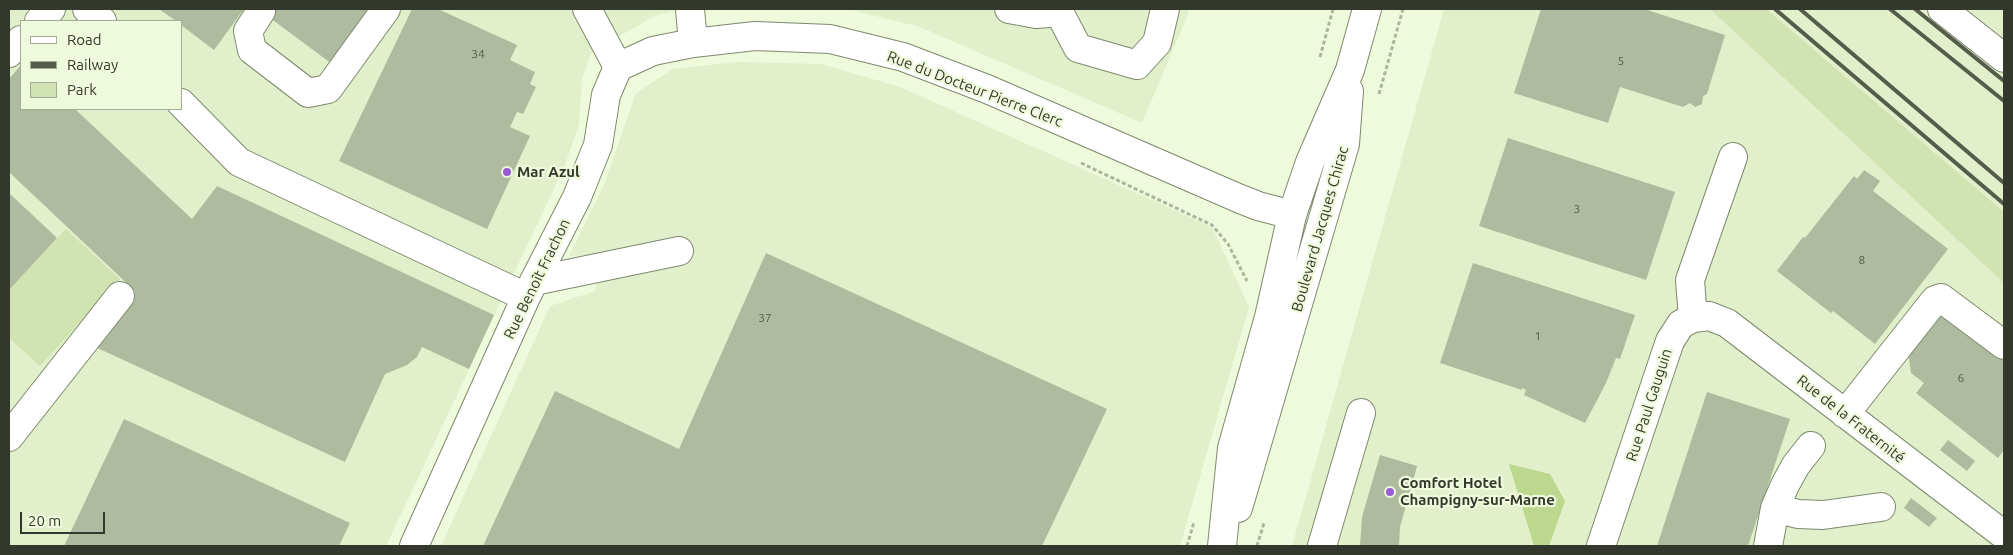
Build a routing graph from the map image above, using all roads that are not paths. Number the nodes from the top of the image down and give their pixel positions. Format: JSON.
{"nodes":[{"id":1,"x":51,"y":9,"type":"edge"},
{"id":2,"x":87,"y":9,"type":"edge"},
{"id":3,"x":386,"y":9,"type":"edge"},
{"id":4,"x":587,"y":9,"type":"edge"},
{"id":5,"x":690,"y":9,"type":"edge"},
{"id":6,"x":1009,"y":9,"type":"edge"},
{"id":7,"x":1059,"y":9,"type":"edge"},
{"id":8,"x":1165,"y":9,"type":"edge"},
{"id":9,"x":1367,"y":9,"type":"edge"},
{"id":10,"x":1942,"y":9,"type":"edge"},
{"id":11,"x":261,"y":11,"type":"dead end"},
{"id":12,"x":40,"y":20,"type":"edge"},
{"id":13,"x":101,"y":20,"type":"edge"},
{"id":14,"x":20,"y":41,"type":"edge"},
{"id":15,"x":693,"y":43,"type":"junction"},
{"id":16,"x":9,"y":53,"type":"edge"},
{"id":17,"x":2004,"y":58,"type":"edge"},
{"id":18,"x":618,"y":67,"type":"junction"},
{"id":19,"x":182,"y":104,"type":"edge"},
{"id":20,"x":1733,"y":157,"type":"dead end"},
{"id":21,"x":1309,"y":216,"type":"junction"},
{"id":22,"x":680,"y":251,"type":"dead end"},
{"id":23,"x":530,"y":289,"type":"junction"},
{"id":24,"x":120,"y":296,"type":"dead end"},
{"id":25,"x":1693,"y":318,"type":"junction"},
{"id":26,"x":2004,"y":345,"type":"edge"},
{"id":27,"x":1271,"y":353,"type":"junction"},
{"id":28,"x":1361,"y":413,"type":"dead end"},
{"id":29,"x":1846,"y":414,"type":"junction"},
{"id":30,"x":9,"y":437,"type":"edge"},
{"id":31,"x":1811,"y":446,"type":"dead end"},
{"id":32,"x":1250,"y":468,"type":"junction"},
{"id":33,"x":1881,"y":507,"type":"dead end"},
{"id":34,"x":1775,"y":508,"type":"junction"},
{"id":35,"x":2004,"y":535,"type":"edge"},
{"id":36,"x":414,"y":546,"type":"edge"},
{"id":37,"x":1222,"y":546,"type":"edge"},
{"id":38,"x":1227,"y":546,"type":"edge"},
{"id":39,"x":1322,"y":546,"type":"edge"},
{"id":40,"x":1601,"y":546,"type":"edge"},
{"id":41,"x":1768,"y":546,"type":"edge"}],
"edges":[{"from":1,"to":12,"type":"street"},
{"from":2,"to":13,"type":"street"},
{"from":3,"to":11,"type":"street"},
{"from":4,"to":18,"type":"street"},
{"from":5,"to":15,"type":"street"},
{"from":6,"to":7,"type":"street"},
{"from":7,"to":8,"type":"street"},
{"from":9,"to":21,"type":"street","name":"Boulevard Jacques Chirac"},
{"from":10,"to":17,"type":"street"},
{"from":14,"to":16,"type":"street"},
{"from":15,"to":18,"type":"street","name":"Rue du Docteur Pierre Clerc"},
{"from":15,"to":21,"type":"street","name":"Rue du Docteur Pierre Clerc"},
{"from":18,"to":23,"type":"street","name":"Rue Benoît Frachon"},
{"from":19,"to":23,"type":"street"},
{"from":20,"to":25,"type":"street"},
{"from":21,"to":27,"type":"street","name":"Boulevard Jacques Chirac"},
{"from":21,"to":32,"type":"street"},
{"from":22,"to":23,"type":"street"},
{"from":23,"to":36,"type":"street","name":"Rue Benoît Frachon"},
{"from":24,"to":30,"type":"street"},
{"from":25,"to":29,"type":"street","name":"Rue de la Fraternité"},
{"from":25,"to":40,"type":"street","name":"Rue Paul Gauguin"},
{"from":26,"to":29,"type":"street"},
{"from":27,"to":32,"type":"street"},
{"from":27,"to":37,"type":"street"},
{"from":28,"to":39,"type":"street"},
{"from":29,"to":35,"type":"street","name":"Rue de la Fraternité"},
{"from":31,"to":34,"type":"street"},
{"from":32,"to":38,"type":"street"},
{"from":33,"to":34,"type":"street"},
{"from":34,"to":41,"type":"street"}]}
